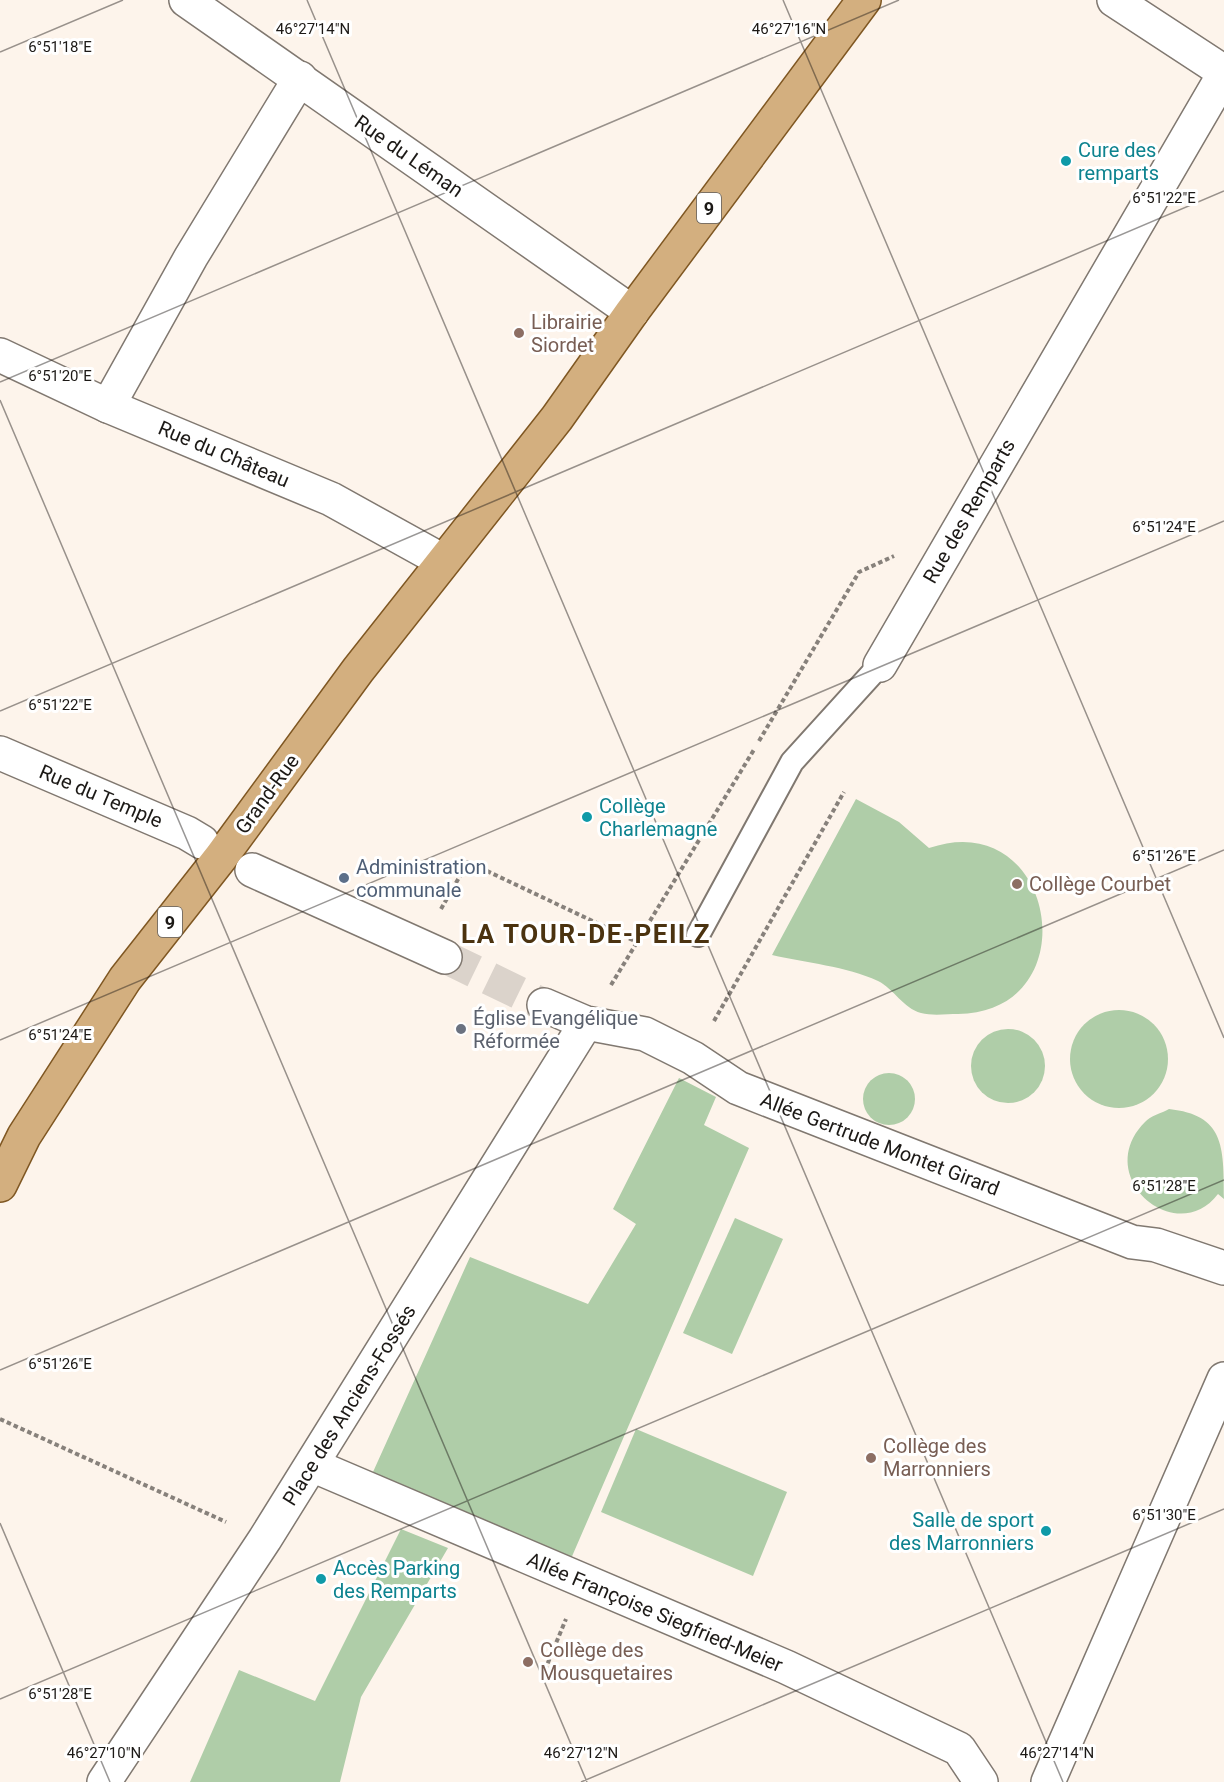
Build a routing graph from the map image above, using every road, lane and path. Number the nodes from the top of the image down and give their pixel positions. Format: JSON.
{"nodes":[{"id":1,"x":186,"y":0,"type":"edge"},
{"id":2,"x":864,"y":0,"type":"edge"},
{"id":3,"x":1114,"y":0,"type":"edge"},
{"id":4,"x":1224,"y":73,"type":"edge"},
{"id":5,"x":300,"y":78,"type":"junction"},
{"id":6,"x":632,"y":312,"type":"junction"},
{"id":7,"x":0,"y":356,"type":"edge"},
{"id":8,"x":108,"y":406,"type":"junction"},
{"id":9,"x":443,"y":561,"type":"junction"},
{"id":10,"x":880,"y":665,"type":"joint"},
{"id":11,"x":0,"y":753,"type":"edge"},
{"id":12,"x":844,"y":792,"type":"dead end"},
{"id":13,"x":202,"y":842,"type":"dead end"},
{"id":14,"x":252,"y":870,"type":"dead end"},
{"id":15,"x":699,"y":934,"type":"dead end"},
{"id":16,"x":639,"y":943,"type":"dead end"},
{"id":17,"x":432,"y":951,"type":"joint"},
{"id":18,"x":544,"y":1005,"type":"tunnel mouth"},
{"id":19,"x":586,"y":1023,"type":"junction"},
{"id":20,"x":693,"y":1059,"type":"junction"},
{"id":21,"x":0,"y":1185,"type":"edge"},
{"id":22,"x":1224,"y":1268,"type":"edge"},
{"id":23,"x":1224,"y":1379,"type":"edge"},
{"id":24,"x":0,"y":1419,"type":"edge"},
{"id":25,"x":312,"y":1464,"type":"junction"},
{"id":26,"x":266,"y":1539,"type":"junction"},
{"id":27,"x":581,"y":1582,"type":"junction"},
{"id":28,"x":542,"y":1677,"type":"dead end"},
{"id":29,"x":104,"y":1782,"type":"edge"},
{"id":30,"x":981,"y":1782,"type":"edge"},
{"id":31,"x":1048,"y":1782,"type":"edge"}],
"edges":[{"from":1,"to":5,"type":"street","name":"Rue du Léman"},
{"from":2,"to":6,"type":"main road","number":"9"},
{"from":3,"to":4,"type":"street"},
{"from":4,"to":10,"type":"street","name":"Rue des Remparts"},
{"from":5,"to":6,"type":"street","name":"Rue du Léman"},
{"from":5,"to":8,"type":"street"},
{"from":6,"to":9,"type":"main road","name":"Grand-Rue","number":"9"},
{"from":7,"to":8,"type":"street","name":"Rue du Château"},
{"from":8,"to":9,"type":"street","name":"Rue du Château"},
{"from":9,"to":21,"type":"main road","name":"Grand-Rue","number":"9"},
{"from":10,"to":15,"type":"lane","name":"Rue des Remparts"},
{"from":11,"to":13,"type":"street","name":"Rue du Temple"},
{"from":12,"to":20,"type":"path"},
{"from":14,"to":17,"type":"street"},
{"from":16,"to":17,"type":"path"},
{"from":18,"to":19,"type":"street","name":"Allée Gertrude Montet Girard"},
{"from":19,"to":20,"type":"street","name":"Allée Gertrude Montet Girard"},
{"from":19,"to":25,"type":"street","name":"Place des Anciens-Fossés"},
{"from":20,"to":22,"type":"street","name":"Allée Gertrude Montet Girard"},
{"from":23,"to":31,"type":"street"},
{"from":24,"to":26,"type":"path"},
{"from":25,"to":26,"type":"street","name":"Place des Anciens-Fossés"},
{"from":25,"to":27,"type":"street","name":"Allée Françoise Siegfried-Meier"},
{"from":26,"to":29,"type":"street","name":"Place des Anciens-Fossés"},
{"from":27,"to":28,"type":"path"},
{"from":27,"to":30,"type":"street","name":"Allée Françoise Siegfried-Meier"}]}
